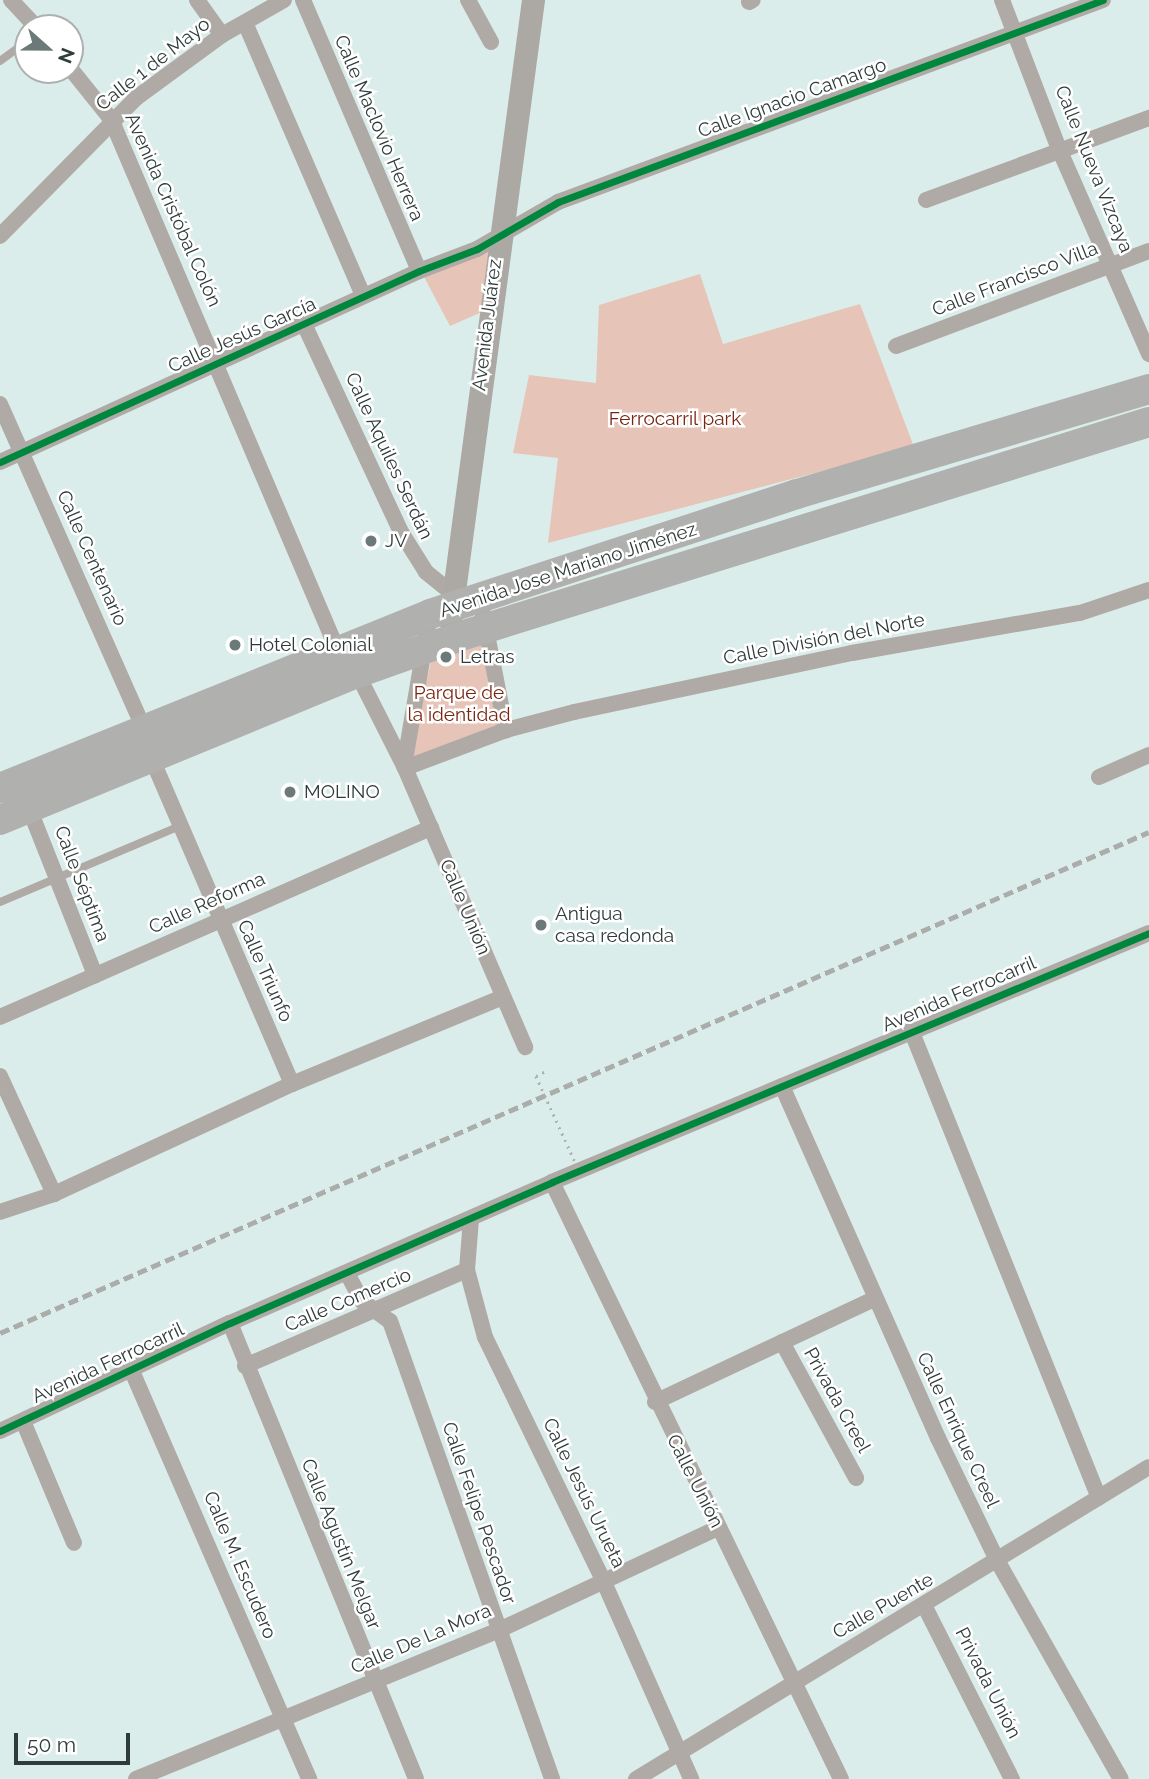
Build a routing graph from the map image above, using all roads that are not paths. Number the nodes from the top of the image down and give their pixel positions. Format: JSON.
{"nodes":[{"id":1,"x":11,"y":0,"type":"edge"},
{"id":2,"x":197,"y":0,"type":"edge"},
{"id":3,"x":284,"y":0,"type":"edge"},
{"id":4,"x":303,"y":0,"type":"edge"},
{"id":5,"x":468,"y":0,"type":"edge"},
{"id":6,"x":533,"y":0,"type":"edge"},
{"id":7,"x":1002,"y":0,"type":"edge"},
{"id":8,"x":1103,"y":0,"type":"edge"},
{"id":9,"x":24,"y":14,"type":"edge"},
{"id":10,"x":246,"y":25,"type":"junction"},
{"id":11,"x":1017,"y":30,"type":"junction"},
{"id":12,"x":222,"y":35,"type":"junction"},
{"id":13,"x":491,"y":42,"type":"dead end"},
{"id":14,"x":83,"y":84,"type":"edge"},
{"id":15,"x":1149,"y":118,"type":"edge"},
{"id":16,"x":111,"y":119,"type":"junction"},
{"id":17,"x":1059,"y":149,"type":"junction"},
{"id":18,"x":926,"y":200,"type":"dead end"},
{"id":19,"x":0,"y":236,"type":"edge"},
{"id":20,"x":498,"y":239,"type":"junction"},
{"id":21,"x":1149,"y":251,"type":"edge"},
{"id":22,"x":1111,"y":265,"type":"junction"},
{"id":23,"x":419,"y":271,"type":"junction"},
{"id":24,"x":363,"y":296,"type":"junction"},
{"id":25,"x":304,"y":324,"type":"junction"},
{"id":26,"x":896,"y":346,"type":"dead end"},
{"id":27,"x":1149,"y":354,"type":"edge"},
{"id":28,"x":218,"y":362,"type":"junction"},
{"id":29,"x":1149,"y":389,"type":"edge"},
{"id":30,"x":0,"y":404,"type":"edge"},
{"id":31,"x":1149,"y":422,"type":"edge"},
{"id":32,"x":22,"y":451,"type":"junction"},
{"id":33,"x":0,"y":462,"type":"edge"},
{"id":34,"x":1149,"y":590,"type":"edge"},
{"id":35,"x":453,"y":604,"type":"junction"},
{"id":36,"x":486,"y":628,"type":"junction"},
{"id":37,"x":436,"y":645,"type":"junction"},
{"id":38,"x":337,"y":649,"type":"junction"},
{"id":39,"x":357,"y":673,"type":"junction"},
{"id":40,"x":144,"y":729,"type":"junction"},
{"id":41,"x":506,"y":730,"type":"junction"},
{"id":42,"x":1149,"y":755,"type":"edge"},
{"id":43,"x":152,"y":759,"type":"junction"},
{"id":44,"x":405,"y":767,"type":"junction"},
{"id":45,"x":1099,"y":777,"type":"dead end"},
{"id":46,"x":0,"y":788,"type":"edge"},
{"id":47,"x":29,"y":808,"type":"junction"},
{"id":48,"x":0,"y":820,"type":"edge"},
{"id":49,"x":180,"y":826,"type":"junction"},
{"id":50,"x":431,"y":828,"type":"junction"},
{"id":51,"x":57,"y":877,"type":"junction"},
{"id":52,"x":0,"y":902,"type":"edge"},
{"id":53,"x":220,"y":920,"type":"junction"},
{"id":54,"x":1149,"y":933,"type":"edge"},
{"id":55,"x":95,"y":975,"type":"junction"},
{"id":56,"x":503,"y":997,"type":"junction"},
{"id":57,"x":0,"y":1017,"type":"edge"},
{"id":58,"x":911,"y":1030,"type":"junction"},
{"id":59,"x":525,"y":1047,"type":"dead end"},
{"id":60,"x":0,"y":1076,"type":"edge"},
{"id":61,"x":292,"y":1084,"type":"junction"},
{"id":62,"x":782,"y":1086,"type":"junction"},
{"id":63,"x":552,"y":1182,"type":"junction"},
{"id":64,"x":54,"y":1194,"type":"junction"},
{"id":65,"x":0,"y":1212,"type":"edge"},
{"id":66,"x":471,"y":1219,"type":"junction"},
{"id":67,"x":467,"y":1270,"type":"junction"},
{"id":68,"x":348,"y":1275,"type":"junction"},
{"id":69,"x":874,"y":1299,"type":"junction"},
{"id":70,"x":381,"y":1311,"type":"junction"},
{"id":71,"x":230,"y":1323,"type":"junction"},
{"id":72,"x":782,"y":1342,"type":"junction"},
{"id":73,"x":246,"y":1366,"type":"junction"},
{"id":74,"x":131,"y":1369,"type":"junction"},
{"id":75,"x":655,"y":1402,"type":"junction"},
{"id":76,"x":23,"y":1421,"type":"junction"},
{"id":77,"x":0,"y":1431,"type":"edge"},
{"id":78,"x":1149,"y":1467,"type":"edge"},
{"id":79,"x":856,"y":1478,"type":"dead end"},
{"id":80,"x":1099,"y":1498,"type":"junction"},
{"id":81,"x":718,"y":1528,"type":"junction"},
{"id":82,"x":74,"y":1543,"type":"dead end"},
{"id":83,"x":999,"y":1562,"type":"junction"},
{"id":84,"x":603,"y":1580,"type":"junction"},
{"id":85,"x":925,"y":1606,"type":"junction"},
{"id":86,"x":499,"y":1630,"type":"junction"},
{"id":87,"x":375,"y":1682,"type":"junction"},
{"id":88,"x":793,"y":1683,"type":"junction"},
{"id":89,"x":283,"y":1718,"type":"junction"},
{"id":90,"x":679,"y":1753,"type":"junction"},
{"id":91,"x":136,"y":1779,"type":"edge"},
{"id":92,"x":309,"y":1779,"type":"edge"},
{"id":93,"x":416,"y":1779,"type":"edge"},
{"id":94,"x":552,"y":1779,"type":"edge"},
{"id":95,"x":636,"y":1779,"type":"edge"},
{"id":96,"x":691,"y":1779,"type":"edge"},
{"id":97,"x":841,"y":1779,"type":"edge"},
{"id":98,"x":1012,"y":1779,"type":"edge"},
{"id":99,"x":1121,"y":1779,"type":"edge"}],
"edges":[{"from":1,"to":9,"type":"street"},
{"from":2,"to":12,"type":"street"},
{"from":3,"to":10,"type":"street","name":"Calle 1 de Mayo"},
{"from":4,"to":23,"type":"street","name":"Calle Maclovio Herrera"},
{"from":5,"to":13,"type":"street"},
{"from":6,"to":20,"type":"main road","name":"Avenida Juárez"},
{"from":7,"to":11,"type":"street","name":"Calle Nueva Vizcaya"},
{"from":8,"to":11,"type":"street","name":"Calle Ignacio Camargo"},
{"from":10,"to":12,"type":"street","name":"Calle 1 de Mayo"},
{"from":10,"to":24,"type":"street"},
{"from":11,"to":17,"type":"street","name":"Calle Nueva Vizcaya"},
{"from":11,"to":20,"type":"street","name":"Calle Ignacio Camargo"},
{"from":12,"to":16,"type":"street","name":"Calle 1 de Mayo"},
{"from":14,"to":16,"type":"street","name":"Avenida Cristóbal Colón"},
{"from":15,"to":17,"type":"street"},
{"from":16,"to":19,"type":"street","name":"Calle 1 de Mayo"},
{"from":16,"to":28,"type":"street","name":"Avenida Cristóbal Colón"},
{"from":17,"to":18,"type":"street"},
{"from":17,"to":22,"type":"street","name":"Calle Nueva Vizcaya"},
{"from":20,"to":23,"type":"street","name":"Calle Jesús García"},
{"from":20,"to":35,"type":"main road","name":"Avenida Juárez"},
{"from":21,"to":22,"type":"street","name":"Calle Francisco Villa"},
{"from":22,"to":26,"type":"street","name":"Calle Francisco Villa"},
{"from":22,"to":27,"type":"street","name":"Calle Nueva Vizcaya"},
{"from":23,"to":24,"type":"street","name":"Calle Jesús García"},
{"from":24,"to":25,"type":"street","name":"Calle Jesús García"},
{"from":25,"to":28,"type":"street","name":"Calle Jesús García"},
{"from":25,"to":35,"type":"street","name":"Calle Aquiles Serdán"},
{"from":28,"to":32,"type":"street","name":"Calle Jesús García"},
{"from":28,"to":38,"type":"street","name":"Avenida Cristóbal Colón"},
{"from":29,"to":35,"type":"highway","name":"Avenida Jose Mariano Jiménez"},
{"from":30,"to":32,"type":"street","name":"Calle Centenario"},
{"from":31,"to":36,"type":"highway","name":"Avenida Jose Mariano Jiménez"},
{"from":32,"to":33,"type":"street","name":"Calle Jesús García"},
{"from":32,"to":40,"type":"street","name":"Calle Centenario"},
{"from":34,"to":41,"type":"street","name":"Calle División del Norte"},
{"from":35,"to":36,"type":"street"},
{"from":35,"to":37,"type":"main road"},
{"from":35,"to":38,"type":"highway","name":"Avenida Jose Mariano Jiménez"},
{"from":36,"to":37,"type":"highway","name":"Avenida Jose Mariano Jiménez"},
{"from":36,"to":41,"type":"street"},
{"from":37,"to":39,"type":"highway","name":"Avenida Jose Mariano Jiménez"},
{"from":37,"to":44,"type":"street"},
{"from":38,"to":40,"type":"highway","name":"Avenida Jose Mariano Jiménez"},
{"from":39,"to":43,"type":"highway","name":"Avenida Jose Mariano Jiménez"},
{"from":39,"to":44,"type":"street","name":"Calle Unión"},
{"from":40,"to":46,"type":"highway","name":"Avenida Jose Mariano Jiménez"},
{"from":41,"to":44,"type":"street"},
{"from":42,"to":45,"type":"street"},
{"from":43,"to":47,"type":"highway","name":"Avenida Jose Mariano Jiménez"},
{"from":43,"to":49,"type":"street","name":"Calle Triunfo"},
{"from":44,"to":50,"type":"street","name":"Calle Unión"},
{"from":47,"to":48,"type":"highway","name":"Avenida Jose Mariano Jiménez"},
{"from":47,"to":51,"type":"street","name":"Calle Séptima"},
{"from":49,"to":51,"type":"lane"},
{"from":49,"to":53,"type":"street","name":"Calle Triunfo"},
{"from":50,"to":53,"type":"street","name":"Calle Reforma"},
{"from":50,"to":56,"type":"street","name":"Calle Unión"},
{"from":51,"to":52,"type":"lane"},
{"from":51,"to":55,"type":"street","name":"Calle Séptima"},
{"from":53,"to":55,"type":"street","name":"Calle Reforma"},
{"from":53,"to":61,"type":"street","name":"Calle Triunfo"},
{"from":54,"to":58,"type":"street","name":"Avenida Ferrocarril"},
{"from":55,"to":57,"type":"street","name":"Calle Reforma"},
{"from":56,"to":59,"type":"street","name":"Calle Unión"},
{"from":56,"to":61,"type":"street"},
{"from":58,"to":62,"type":"street","name":"Avenida Ferrocarril"},
{"from":58,"to":80,"type":"street"},
{"from":60,"to":64,"type":"street"},
{"from":61,"to":64,"type":"street"},
{"from":62,"to":63,"type":"street","name":"Avenida Ferrocarril"},
{"from":62,"to":69,"type":"street","name":"Calle Enrique Creel"},
{"from":63,"to":66,"type":"street","name":"Avenida Ferrocarril"},
{"from":63,"to":75,"type":"street","name":"Calle Unión"},
{"from":64,"to":65,"type":"street"},
{"from":66,"to":67,"type":"street","name":"Calle Jesús Urueta"},
{"from":66,"to":68,"type":"street","name":"Avenida Ferrocarril"},
{"from":67,"to":70,"type":"street","name":"Calle Comercio"},
{"from":67,"to":84,"type":"street","name":"Calle Jesús Urueta"},
{"from":68,"to":70,"type":"street","name":"Calle Felipe Pescador"},
{"from":68,"to":71,"type":"street","name":"Avenida Ferrocarril"},
{"from":69,"to":72,"type":"street","name":"Privada Creel"},
{"from":69,"to":83,"type":"street","name":"Calle Enrique Creel"},
{"from":70,"to":73,"type":"street","name":"Calle Comercio"},
{"from":70,"to":86,"type":"street","name":"Calle Felipe Pescador"},
{"from":71,"to":73,"type":"street","name":"Calle Agustín Melgar"},
{"from":71,"to":74,"type":"street","name":"Avenida Ferrocarril"},
{"from":72,"to":75,"type":"street","name":"Privada Creel"},
{"from":72,"to":79,"type":"street","name":"Privada Creel"},
{"from":73,"to":87,"type":"street","name":"Calle Agustín Melgar"},
{"from":74,"to":76,"type":"street","name":"Avenida Ferrocarril"},
{"from":74,"to":89,"type":"street","name":"Calle M. Escudero"},
{"from":75,"to":81,"type":"street","name":"Calle Unión"},
{"from":76,"to":77,"type":"street","name":"Avenida Ferrocarril"},
{"from":76,"to":82,"type":"street"},
{"from":78,"to":80,"type":"street","name":"Calle Puente"},
{"from":80,"to":83,"type":"street","name":"Calle Puente"},
{"from":81,"to":84,"type":"street","name":"Calle De La Mora"},
{"from":81,"to":88,"type":"street","name":"Calle Unión"},
{"from":83,"to":85,"type":"street","name":"Calle Puente"},
{"from":83,"to":99,"type":"street","name":"Calle Enrique Creel"},
{"from":84,"to":86,"type":"street","name":"Calle De La Mora"},
{"from":84,"to":90,"type":"street","name":"Calle Jesús Urueta"},
{"from":85,"to":88,"type":"street","name":"Calle Puente"},
{"from":85,"to":98,"type":"street","name":"Privada Unión"},
{"from":86,"to":87,"type":"street","name":"Calle De La Mora"},
{"from":86,"to":94,"type":"street","name":"Calle Felipe Pescador"},
{"from":87,"to":89,"type":"street","name":"Calle De La Mora"},
{"from":87,"to":93,"type":"street","name":"Calle Agustín Melgar"},
{"from":88,"to":90,"type":"street","name":"Calle Puente"},
{"from":88,"to":97,"type":"street","name":"Calle Unión"},
{"from":89,"to":91,"type":"street","name":"Calle De La Mora"},
{"from":89,"to":92,"type":"street","name":"Calle M. Escudero"},
{"from":90,"to":95,"type":"street","name":"Calle Puente"},
{"from":90,"to":96,"type":"street","name":"Calle Jesús Urueta"}]}
